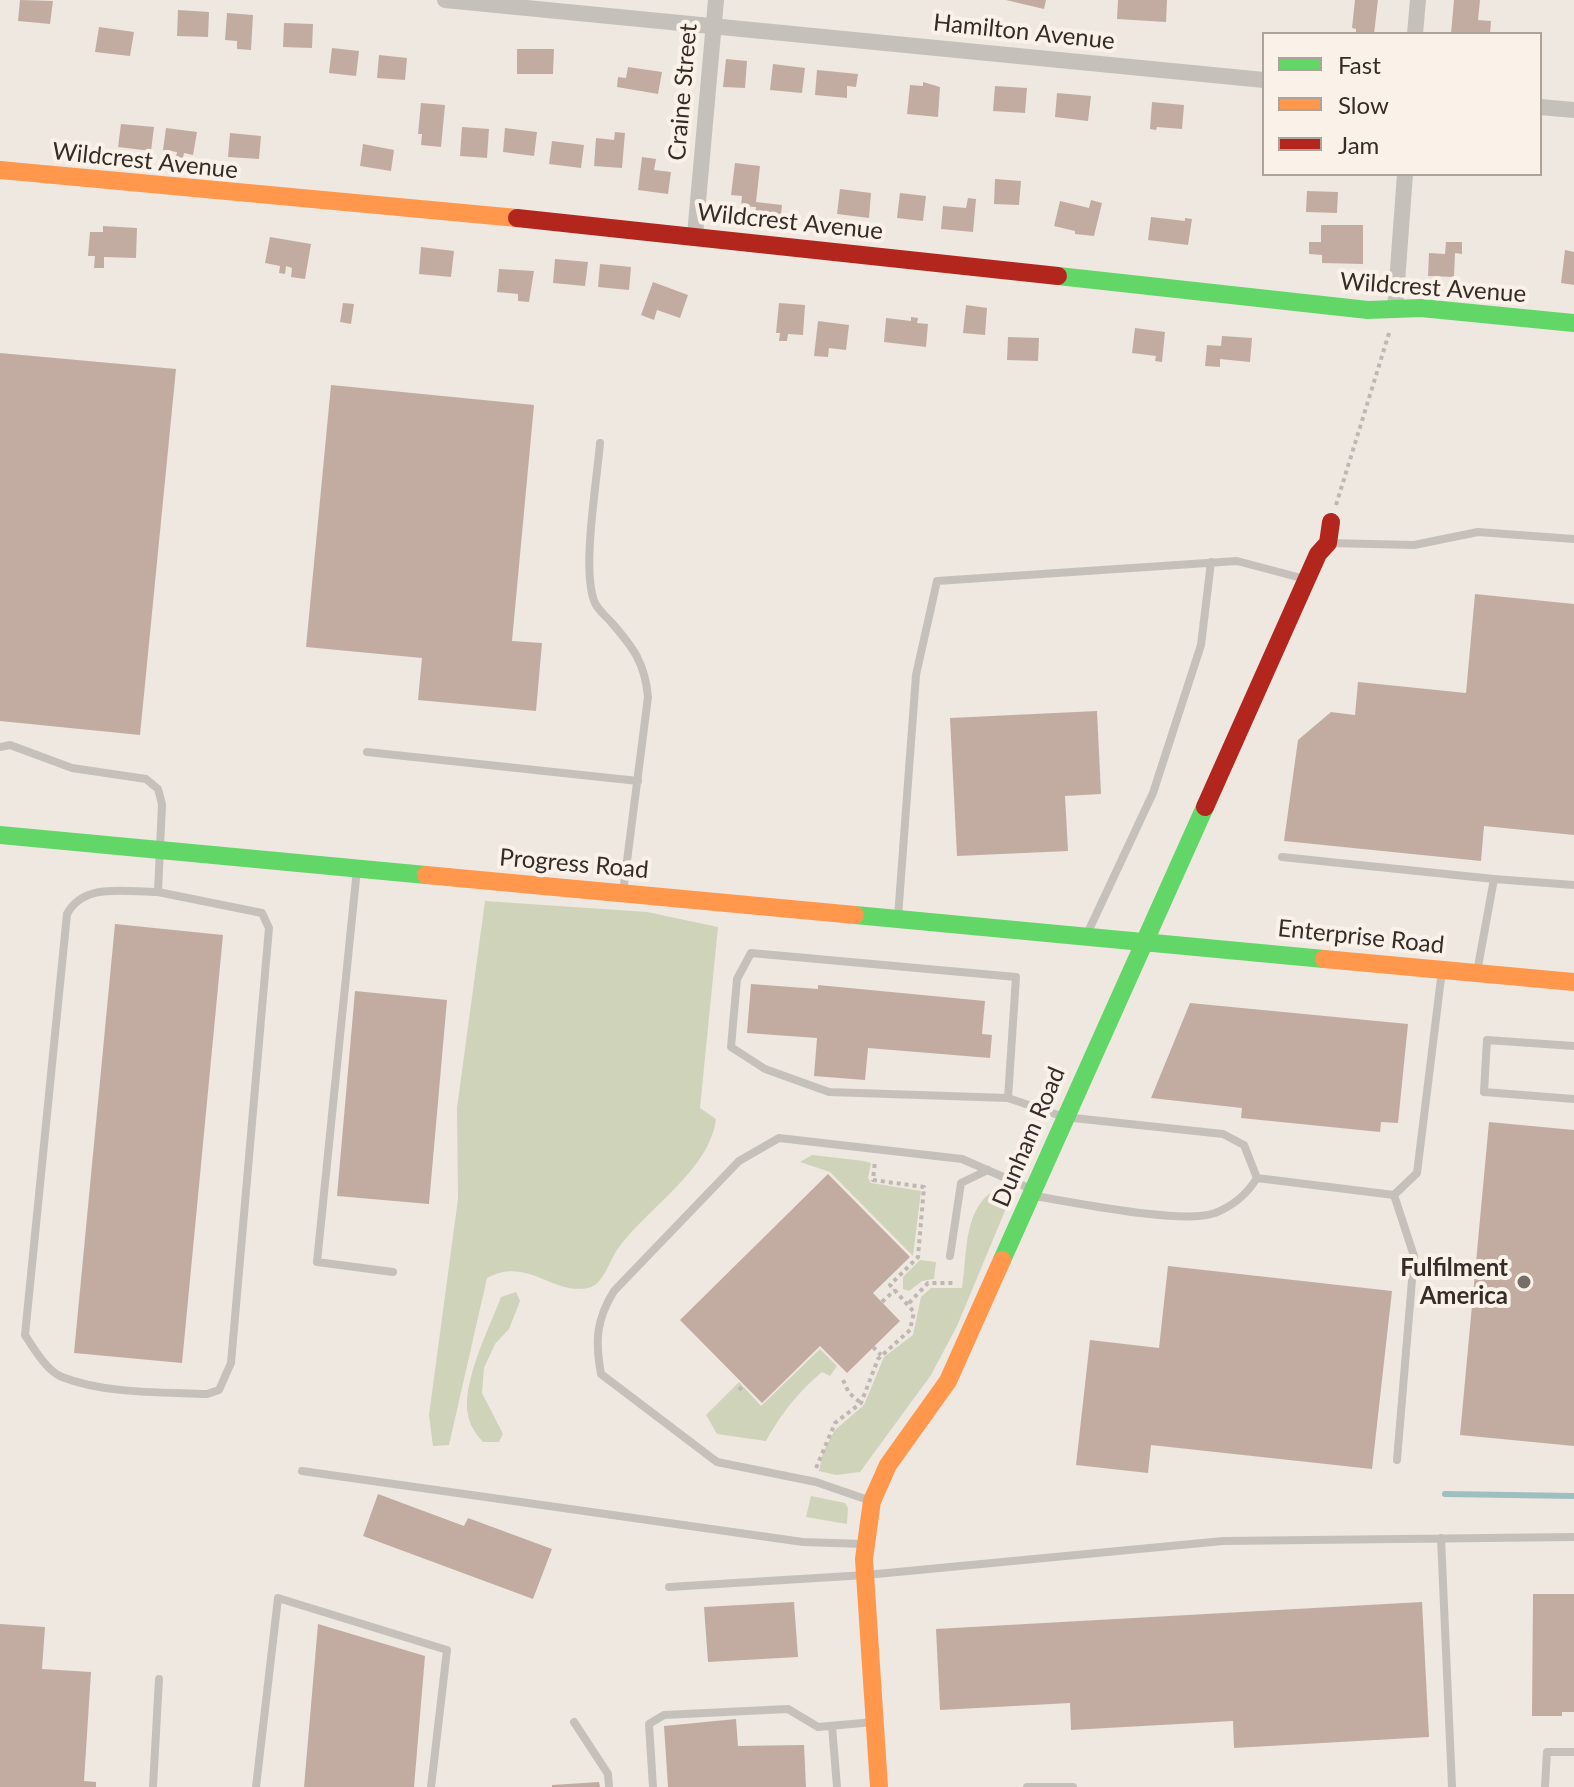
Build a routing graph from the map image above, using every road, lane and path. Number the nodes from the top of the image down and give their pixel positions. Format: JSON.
{"nodes":[{"id":1,"x":445,"y":0,"type":"edge"},
{"id":2,"x":716,"y":0,"type":"edge"},
{"id":3,"x":1418,"y":0,"type":"edge"},
{"id":4,"x":713,"y":26,"type":"junction"},
{"id":5,"x":1415,"y":32,"type":"edge"},
{"id":6,"x":1262,"y":80,"type":"edge"},
{"id":7,"x":1542,"y":107,"type":"edge"},
{"id":8,"x":1574,"y":110,"type":"edge"},
{"id":9,"x":0,"y":170,"type":"edge"},
{"id":10,"x":1405,"y":176,"type":"edge"},
{"id":11,"x":695,"y":235,"type":"junction"},
{"id":12,"x":1395,"y":309,"type":"junction"},
{"id":13,"x":1574,"y":323,"type":"edge"},
{"id":14,"x":600,"y":443,"type":"dead end"},
{"id":15,"x":1331,"y":522,"type":"joint"},
{"id":16,"x":1574,"y":539,"type":"edge"},
{"id":17,"x":1328,"y":543,"type":"junction"},
{"id":18,"x":1211,"y":562,"type":"junction"},
{"id":19,"x":1307,"y":580,"type":"junction"},
{"id":20,"x":0,"y":747,"type":"edge"},
{"id":21,"x":367,"y":752,"type":"dead end"},
{"id":22,"x":638,"y":781,"type":"junction"},
{"id":23,"x":0,"y":835,"type":"edge"},
{"id":24,"x":159,"y":850,"type":"junction"},
{"id":25,"x":1282,"y":857,"type":"dead end"},
{"id":26,"x":357,"y":868,"type":"junction"},
{"id":27,"x":1494,"y":879,"type":"junction"},
{"id":28,"x":1574,"y":885,"type":"edge"},
{"id":29,"x":158,"y":892,"type":"junction"},
{"id":30,"x":623,"y":893,"type":"junction"},
{"id":31,"x":898,"y":918,"type":"junction"},
{"id":32,"x":1086,"y":935,"type":"junction"},
{"id":33,"x":1144,"y":940,"type":"junction"},
{"id":34,"x":1442,"y":969,"type":"junction"},
{"id":35,"x":1477,"y":972,"type":"junction"},
{"id":36,"x":1574,"y":982,"type":"edge"},
{"id":37,"x":1574,"y":1046,"type":"edge"},
{"id":38,"x":1008,"y":1098,"type":"junction"},
{"id":39,"x":1574,"y":1099,"type":"edge"},
{"id":40,"x":1064,"y":1117,"type":"junction"},
{"id":41,"x":875,"y":1165,"type":"dead end"},
{"id":42,"x":988,"y":1170,"type":"junction"},
{"id":43,"x":1257,"y":1178,"type":"junction"},
{"id":44,"x":1031,"y":1192,"type":"junction"},
{"id":45,"x":1394,"y":1195,"type":"junction"},
{"id":46,"x":950,"y":1256,"type":"dead end"},
{"id":47,"x":393,"y":1272,"type":"dead end"},
{"id":48,"x":954,"y":1283,"type":"dead end"},
{"id":49,"x":895,"y":1290,"type":"junction"},
{"id":50,"x":882,"y":1302,"type":"dead end"},
{"id":51,"x":909,"y":1303,"type":"junction"},
{"id":52,"x":873,"y":1347,"type":"dead end"},
{"id":53,"x":881,"y":1355,"type":"junction"},
{"id":54,"x":843,"y":1380,"type":"dead end"},
{"id":55,"x":744,"y":1385,"type":"dead end"},
{"id":56,"x":739,"y":1390,"type":"dead end"},
{"id":57,"x":861,"y":1403,"type":"junction"},
{"id":58,"x":1397,"y":1460,"type":"dead end"},
{"id":59,"x":302,"y":1471,"type":"dead end"},
{"id":60,"x":816,"y":1482,"type":"junction"},
{"id":61,"x":872,"y":1501,"type":"junction"},
{"id":62,"x":1574,"y":1537,"type":"edge"},
{"id":63,"x":1441,"y":1538,"type":"junction"},
{"id":64,"x":865,"y":1544,"type":"junction"},
{"id":65,"x":866,"y":1575,"type":"junction"},
{"id":66,"x":669,"y":1587,"type":"dead end"},
{"id":67,"x":159,"y":1679,"type":"dead end"},
{"id":68,"x":574,"y":1722,"type":"dead end"},
{"id":69,"x":875,"y":1722,"type":"junction"},
{"id":70,"x":832,"y":1726,"type":"junction"},
{"id":71,"x":1574,"y":1752,"type":"edge"},
{"id":72,"x":153,"y":1787,"type":"edge"},
{"id":73,"x":256,"y":1787,"type":"edge"},
{"id":74,"x":431,"y":1787,"type":"edge"},
{"id":75,"x":609,"y":1787,"type":"edge"},
{"id":76,"x":653,"y":1787,"type":"edge"},
{"id":77,"x":837,"y":1787,"type":"edge"},
{"id":78,"x":879,"y":1787,"type":"edge"},
{"id":79,"x":1027,"y":1787,"type":"edge"},
{"id":80,"x":1073,"y":1787,"type":"edge"},
{"id":81,"x":1452,"y":1787,"type":"edge"},
{"id":82,"x":1545,"y":1787,"type":"edge"}],
"edges":[{"from":1,"to":4,"type":"street","name":"Hamilton Avenue"},
{"from":2,"to":4,"type":"street","name":"Craine Street"},
{"from":3,"to":5,"type":"street"},
{"from":4,"to":6,"type":"street","name":"Hamilton Avenue"},
{"from":4,"to":11,"type":"street","name":"Craine Street"},
{"from":7,"to":8,"type":"street"},
{"from":9,"to":11,"type":"street","name":"Wildcrest Avenue"},
{"from":10,"to":12,"type":"street"},
{"from":11,"to":12,"type":"street","name":"Wildcrest Avenue"},
{"from":12,"to":13,"type":"street","name":"Wildcrest Avenue"},
{"from":12,"to":15,"type":"path"},
{"from":14,"to":22,"type":"lane"},
{"from":15,"to":17,"type":"street","name":"Dunham Road"},
{"from":16,"to":17,"type":"lane"},
{"from":17,"to":19,"type":"street","name":"Dunham Road"},
{"from":18,"to":19,"type":"lane"},
{"from":18,"to":31,"type":"lane"},
{"from":18,"to":32,"type":"lane"},
{"from":19,"to":33,"type":"street","name":"Dunham Road"},
{"from":20,"to":24,"type":"lane"},
{"from":21,"to":22,"type":"lane"},
{"from":22,"to":30,"type":"lane"},
{"from":23,"to":24,"type":"street","name":"Progress Road"},
{"from":24,"to":26,"type":"street","name":"Progress Road"},
{"from":24,"to":29,"type":"lane"},
{"from":25,"to":27,"type":"lane"},
{"from":26,"to":30,"type":"street","name":"Progress Road"},
{"from":26,"to":47,"type":"lane"},
{"from":27,"to":28,"type":"lane"},
{"from":27,"to":35,"type":"lane"},
{"from":29,"to":29,"type":"lane"},
{"from":30,"to":31,"type":"street","name":"Progress Road"},
{"from":31,"to":32,"type":"street","name":"Progress Road"},
{"from":32,"to":33,"type":"street","name":"Progress Road"},
{"from":33,"to":34,"type":"street","name":"Enterprise Road"},
{"from":33,"to":40,"type":"street","name":"Dunham Road"},
{"from":34,"to":35,"type":"street","name":"Enterprise Road"},
{"from":34,"to":45,"type":"lane"},
{"from":35,"to":36,"type":"street","name":"Enterprise Road"},
{"from":37,"to":39,"type":"lane"},
{"from":38,"to":38,"type":"lane"},
{"from":38,"to":40,"type":"lane"},
{"from":40,"to":43,"type":"lane"},
{"from":40,"to":44,"type":"street","name":"Dunham Road"},
{"from":41,"to":49,"type":"path"},
{"from":42,"to":44,"type":"lane"},
{"from":42,"to":46,"type":"lane"},
{"from":42,"to":60,"type":"lane"},
{"from":43,"to":44,"type":"lane"},
{"from":43,"to":45,"type":"lane"},
{"from":44,"to":61,"type":"street","name":"Dunham Road"},
{"from":45,"to":58,"type":"lane"},
{"from":48,"to":51,"type":"path"},
{"from":49,"to":50,"type":"path"},
{"from":49,"to":51,"type":"path"},
{"from":51,"to":53,"type":"path"},
{"from":52,"to":53,"type":"path"},
{"from":53,"to":57,"type":"path"},
{"from":54,"to":57,"type":"path"},
{"from":55,"to":56,"type":"path"},
{"from":57,"to":60,"type":"path"},
{"from":59,"to":64,"type":"lane"},
{"from":60,"to":61,"type":"lane"},
{"from":61,"to":64,"type":"street","name":"Dunham Road"},
{"from":62,"to":63,"type":"lane"},
{"from":63,"to":65,"type":"lane"},
{"from":63,"to":81,"type":"lane"},
{"from":64,"to":65,"type":"street","name":"Dunham Road"},
{"from":65,"to":66,"type":"lane"},
{"from":65,"to":69,"type":"street","name":"Dunham Road"},
{"from":67,"to":72,"type":"lane"},
{"from":68,"to":75,"type":"lane"},
{"from":69,"to":70,"type":"lane"},
{"from":69,"to":78,"type":"street","name":"Dunham Road"},
{"from":70,"to":76,"type":"lane"},
{"from":70,"to":77,"type":"lane"},
{"from":71,"to":82,"type":"lane"},
{"from":73,"to":74,"type":"lane"},
{"from":79,"to":80,"type":"lane"}]}
